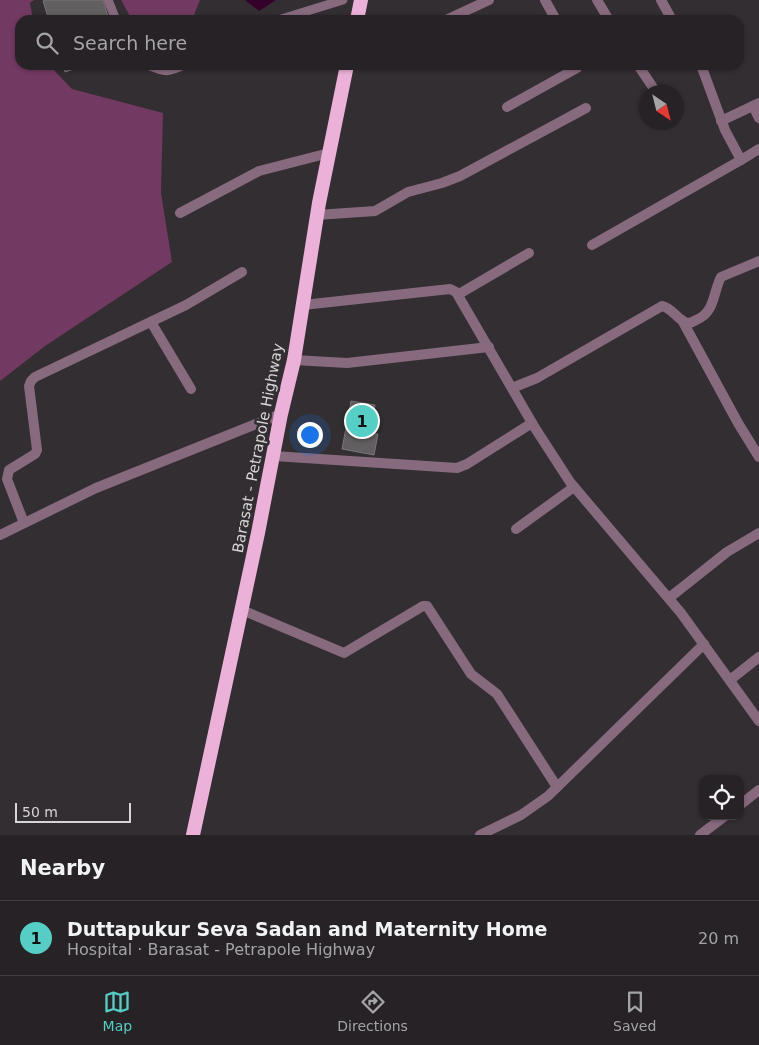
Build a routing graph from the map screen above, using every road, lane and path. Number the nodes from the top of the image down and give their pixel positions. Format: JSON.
{"nodes":[{"id":1,"x":108,"y":0,"type":"edge"},
{"id":2,"x":343,"y":0,"type":"edge"},
{"id":3,"x":361,"y":0,"type":"edge"},
{"id":4,"x":489,"y":0,"type":"edge"},
{"id":5,"x":545,"y":0,"type":"edge"},
{"id":6,"x":596,"y":0,"type":"edge"},
{"id":7,"x":661,"y":0,"type":"edge"},
{"id":8,"x":114,"y":15,"type":"edge"},
{"id":9,"x":294,"y":15,"type":"edge"},
{"id":10,"x":357,"y":15,"type":"edge"},
{"id":11,"x":457,"y":15,"type":"edge"},
{"id":12,"x":553,"y":15,"type":"edge"},
{"id":13,"x":606,"y":15,"type":"edge"},
{"id":14,"x":669,"y":15,"type":"edge"},
{"id":15,"x":159,"y":70,"type":"edge"},
{"id":16,"x":174,"y":70,"type":"edge"},
{"id":17,"x":346,"y":70,"type":"edge"},
{"id":18,"x":573,"y":70,"type":"edge"},
{"id":19,"x":641,"y":70,"type":"edge"},
{"id":20,"x":703,"y":70,"type":"edge"},
{"id":21,"x":651,"y":85,"type":"edge"},
{"id":22,"x":756,"y":105,"type":"edge"},
{"id":23,"x":507,"y":107,"type":"dead end"},
{"id":24,"x":586,"y":108,"type":"dead end"},
{"id":25,"x":759,"y":118,"type":"edge"},
{"id":26,"x":721,"y":121,"type":"junction"},
{"id":27,"x":759,"y":149,"type":"edge"},
{"id":28,"x":329,"y":153,"type":"junction"},
{"id":29,"x":741,"y":160,"type":"junction"},
{"id":30,"x":180,"y":213,"type":"dead end"},
{"id":31,"x":317,"y":215,"type":"junction"},
{"id":32,"x":592,"y":245,"type":"dead end"},
{"id":33,"x":529,"y":253,"type":"dead end"},
{"id":34,"x":759,"y":260,"type":"edge"},
{"id":35,"x":242,"y":272,"type":"dead end"},
{"id":36,"x":459,"y":294,"type":"junction"},
{"id":37,"x":303,"y":304,"type":"junction"},
{"id":38,"x":682,"y":320,"type":"junction"},
{"id":39,"x":151,"y":322,"type":"junction"},
{"id":40,"x":489,"y":347,"type":"junction"},
{"id":41,"x":294,"y":360,"type":"junction"},
{"id":42,"x":512,"y":388,"type":"junction"},
{"id":43,"x":191,"y":389,"type":"dead end"},
{"id":44,"x":281,"y":414,"type":"junction"},
{"id":45,"x":532,"y":423,"type":"junction"},
{"id":46,"x":274,"y":456,"type":"junction"},
{"id":47,"x":759,"y":457,"type":"edge"},
{"id":48,"x":574,"y":487,"type":"junction"},
{"id":49,"x":24,"y":523,"type":"junction"},
{"id":50,"x":516,"y":529,"type":"dead end"},
{"id":51,"x":759,"y":533,"type":"edge"},
{"id":52,"x":0,"y":535,"type":"edge"},
{"id":53,"x":669,"y":598,"type":"junction"},
{"id":54,"x":242,"y":610,"type":"junction"},
{"id":55,"x":704,"y":644,"type":"junction"},
{"id":56,"x":759,"y":657,"type":"edge"},
{"id":57,"x":730,"y":680,"type":"junction"},
{"id":58,"x":759,"y":721,"type":"edge"},
{"id":59,"x":557,"y":787,"type":"junction"},
{"id":60,"x":759,"y":790,"type":"edge"},
{"id":61,"x":744,"y":802,"type":"edge"},
{"id":62,"x":720,"y":820,"type":"edge"},
{"id":63,"x":192,"y":835,"type":"edge"},
{"id":64,"x":480,"y":835,"type":"edge"},
{"id":65,"x":700,"y":835,"type":"edge"}],
"edges":[{"from":1,"to":8,"type":"lane"},
{"from":2,"to":9,"type":"lane"},
{"from":3,"to":10,"type":"highway"},
{"from":4,"to":11,"type":"street"},
{"from":5,"to":12,"type":"street"},
{"from":6,"to":13,"type":"street"},
{"from":7,"to":14,"type":"street"},
{"from":15,"to":16,"type":"lane"},
{"from":17,"to":28,"type":"highway","name":"Barasat - Petrapole Highway"},
{"from":18,"to":23,"type":"street"},
{"from":19,"to":21,"type":"street"},
{"from":20,"to":26,"type":"street"},
{"from":22,"to":25,"type":"street"},
{"from":22,"to":26,"type":"street"},
{"from":24,"to":31,"type":"street"},
{"from":26,"to":29,"type":"street"},
{"from":27,"to":29,"type":"street"},
{"from":28,"to":30,"type":"street"},
{"from":28,"to":31,"type":"highway","name":"Barasat - Petrapole Highway"},
{"from":29,"to":32,"type":"street"},
{"from":31,"to":37,"type":"highway","name":"Barasat - Petrapole Highway"},
{"from":33,"to":36,"type":"street"},
{"from":34,"to":38,"type":"street"},
{"from":35,"to":39,"type":"street"},
{"from":36,"to":37,"type":"street"},
{"from":36,"to":40,"type":"street"},
{"from":37,"to":41,"type":"highway","name":"Barasat - Petrapole Highway"},
{"from":38,"to":42,"type":"street"},
{"from":38,"to":47,"type":"street"},
{"from":39,"to":43,"type":"street"},
{"from":39,"to":49,"type":"street"},
{"from":40,"to":41,"type":"street"},
{"from":40,"to":42,"type":"street"},
{"from":41,"to":44,"type":"highway","name":"Barasat - Petrapole Highway"},
{"from":42,"to":45,"type":"street"},
{"from":44,"to":46,"type":"highway","name":"Barasat - Petrapole Highway"},
{"from":44,"to":49,"type":"street"},
{"from":45,"to":46,"type":"street"},
{"from":45,"to":48,"type":"street"},
{"from":46,"to":54,"type":"highway","name":"Barasat - Petrapole Highway"},
{"from":48,"to":50,"type":"street"},
{"from":48,"to":53,"type":"street"},
{"from":49,"to":52,"type":"street"},
{"from":51,"to":53,"type":"street"},
{"from":53,"to":55,"type":"street"},
{"from":54,"to":59,"type":"street"},
{"from":54,"to":63,"type":"highway","name":"Barasat - Petrapole Highway"},
{"from":55,"to":57,"type":"street"},
{"from":55,"to":59,"type":"street"},
{"from":56,"to":57,"type":"street"},
{"from":57,"to":58,"type":"street"},
{"from":59,"to":64,"type":"street"},
{"from":60,"to":61,"type":"street"},
{"from":62,"to":65,"type":"street"}]}
